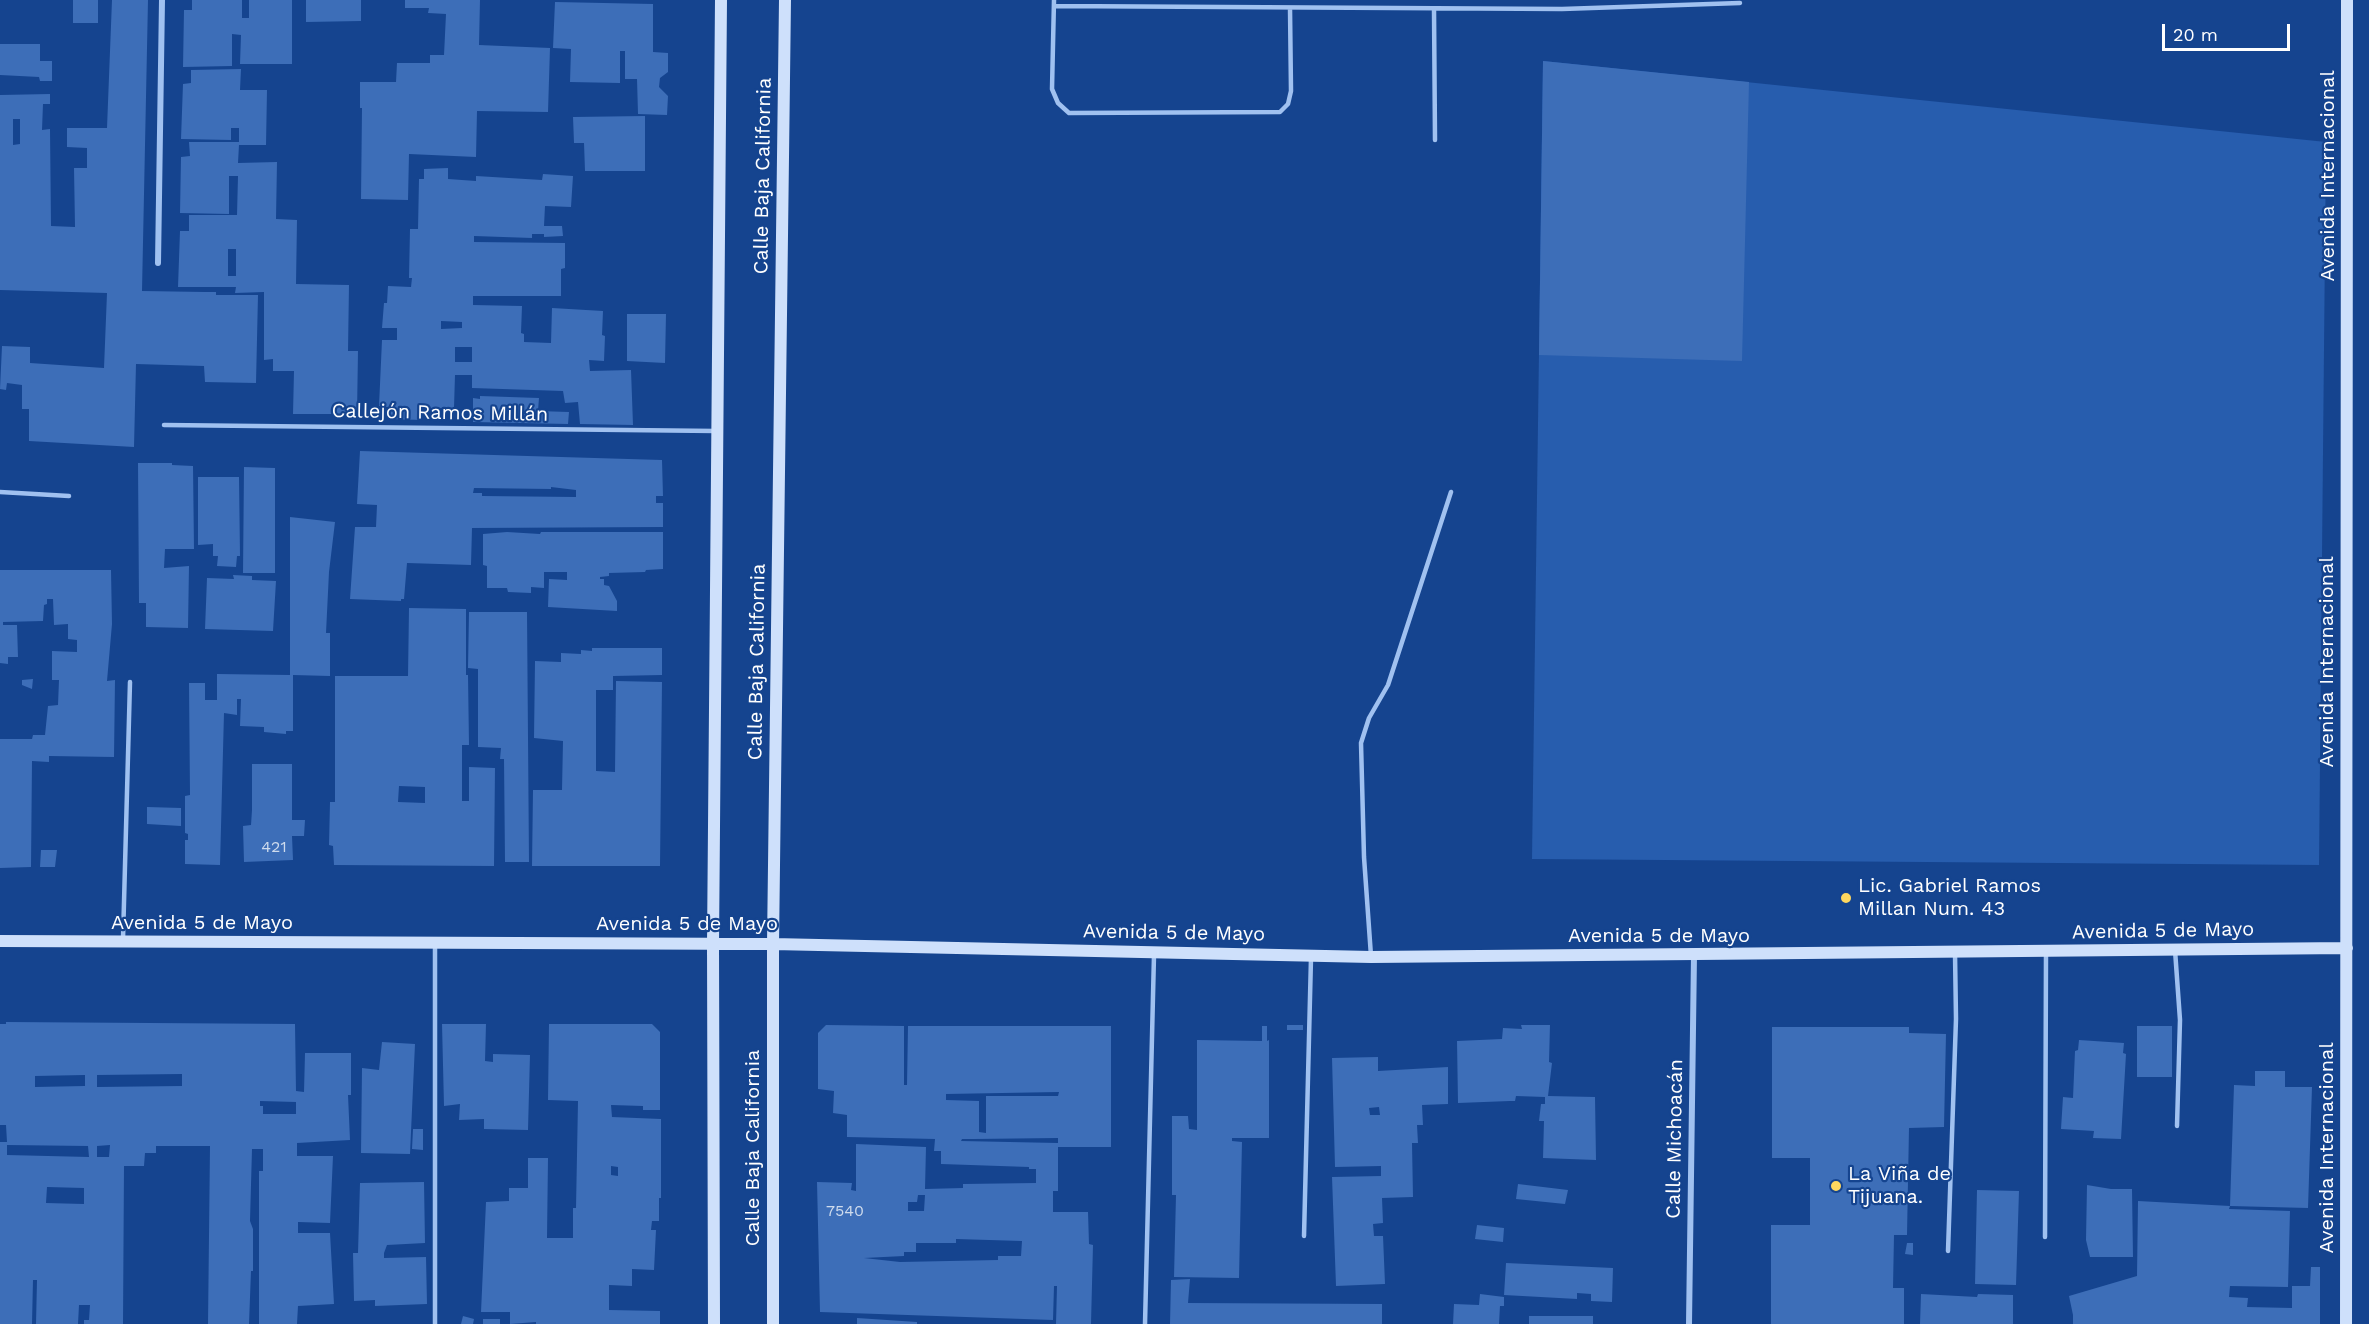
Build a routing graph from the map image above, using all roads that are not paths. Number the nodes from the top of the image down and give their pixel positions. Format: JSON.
{"nodes":[{"id":1,"x":162,"y":0,"type":"edge"},
{"id":2,"x":721,"y":0,"type":"edge"},
{"id":3,"x":784,"y":0,"type":"edge"},
{"id":4,"x":1562,"y":0,"type":"edge"},
{"id":5,"x":2348,"y":0,"type":"edge"},
{"id":6,"x":1054,"y":3,"type":"edge"},
{"id":7,"x":1740,"y":3,"type":"dead end"},
{"id":8,"x":1290,"y":8,"type":"junction"},
{"id":9,"x":1434,"y":9,"type":"junction"},
{"id":10,"x":1562,"y":9,"type":"junction"},
{"id":11,"x":1435,"y":140,"type":"dead end"},
{"id":12,"x":158,"y":263,"type":"dead end"},
{"id":13,"x":164,"y":425,"type":"dead end"},
{"id":14,"x":716,"y":431,"type":"junction"},
{"id":15,"x":0,"y":492,"type":"edge"},
{"id":16,"x":1451,"y":492,"type":"dead end"},
{"id":17,"x":69,"y":496,"type":"dead end"},
{"id":18,"x":130,"y":682,"type":"dead end"},
{"id":19,"x":0,"y":941,"type":"edge"},
{"id":20,"x":123,"y":942,"type":"junction"},
{"id":21,"x":713,"y":943,"type":"junction"},
{"id":22,"x":435,"y":944,"type":"junction"},
{"id":23,"x":773,"y":944,"type":"junction"},
{"id":24,"x":2347,"y":948,"type":"junction"},
{"id":25,"x":2175,"y":950,"type":"junction"},
{"id":26,"x":1154,"y":952,"type":"junction"},
{"id":27,"x":2046,"y":952,"type":"junction"},
{"id":28,"x":1955,"y":953,"type":"junction"},
{"id":29,"x":1311,"y":955,"type":"junction"},
{"id":30,"x":1694,"y":955,"type":"junction"},
{"id":31,"x":1371,"y":957,"type":"junction"},
{"id":32,"x":2177,"y":1126,"type":"dead end"},
{"id":33,"x":1304,"y":1236,"type":"dead end"},
{"id":34,"x":2045,"y":1237,"type":"dead end"},
{"id":35,"x":1948,"y":1251,"type":"dead end"},
{"id":36,"x":435,"y":1324,"type":"edge"},
{"id":37,"x":714,"y":1324,"type":"edge"},
{"id":38,"x":773,"y":1324,"type":"edge"},
{"id":39,"x":1145,"y":1324,"type":"edge"},
{"id":40,"x":1689,"y":1324,"type":"edge"},
{"id":41,"x":2346,"y":1324,"type":"edge"}],
"edges":[{"from":1,"to":12,"type":"street"},
{"from":2,"to":14,"type":"street","name":"Calle Baja California"},
{"from":3,"to":23,"type":"street","name":"Calle Baja California"},
{"from":4,"to":10,"type":"lane"},
{"from":5,"to":24,"type":"street","name":"Avenida Internacional"},
{"from":6,"to":8,"type":"lane"},
{"from":6,"to":8,"type":"lane"},
{"from":7,"to":10,"type":"lane"},
{"from":8,"to":9,"type":"lane"},
{"from":9,"to":10,"type":"lane"},
{"from":9,"to":11,"type":"lane"},
{"from":13,"to":14,"type":"lane","name":"Callejón Ramos Millán"},
{"from":14,"to":21,"type":"street","name":"Calle Baja California"},
{"from":15,"to":17,"type":"lane"},
{"from":16,"to":31,"type":"lane"},
{"from":18,"to":20,"type":"lane"},
{"from":19,"to":20,"type":"street","name":"Avenida 5 de Mayo"},
{"from":20,"to":22,"type":"street","name":"Avenida 5 de Mayo"},
{"from":21,"to":22,"type":"street","name":"Avenida 5 de Mayo"},
{"from":21,"to":23,"type":"street","name":"Avenida 5 de Mayo"},
{"from":21,"to":37,"type":"street","name":"Calle Baja California"},
{"from":22,"to":36,"type":"lane"},
{"from":23,"to":26,"type":"street","name":"Avenida 5 de Mayo"},
{"from":23,"to":38,"type":"street","name":"Calle Baja California"},
{"from":24,"to":25,"type":"street","name":"Avenida 5 de Mayo"},
{"from":24,"to":41,"type":"street","name":"Avenida Internacional"},
{"from":25,"to":27,"type":"street","name":"Avenida 5 de Mayo"},
{"from":25,"to":32,"type":"lane"},
{"from":26,"to":29,"type":"street","name":"Avenida 5 de Mayo"},
{"from":26,"to":39,"type":"lane"},
{"from":27,"to":28,"type":"street","name":"Avenida 5 de Mayo"},
{"from":27,"to":34,"type":"lane"},
{"from":28,"to":30,"type":"street","name":"Avenida 5 de Mayo"},
{"from":28,"to":35,"type":"lane"},
{"from":29,"to":31,"type":"street","name":"Avenida 5 de Mayo"},
{"from":29,"to":33,"type":"lane"},
{"from":30,"to":31,"type":"street","name":"Avenida 5 de Mayo"},
{"from":30,"to":40,"type":"street","name":"Calle Michoacán"}]}
